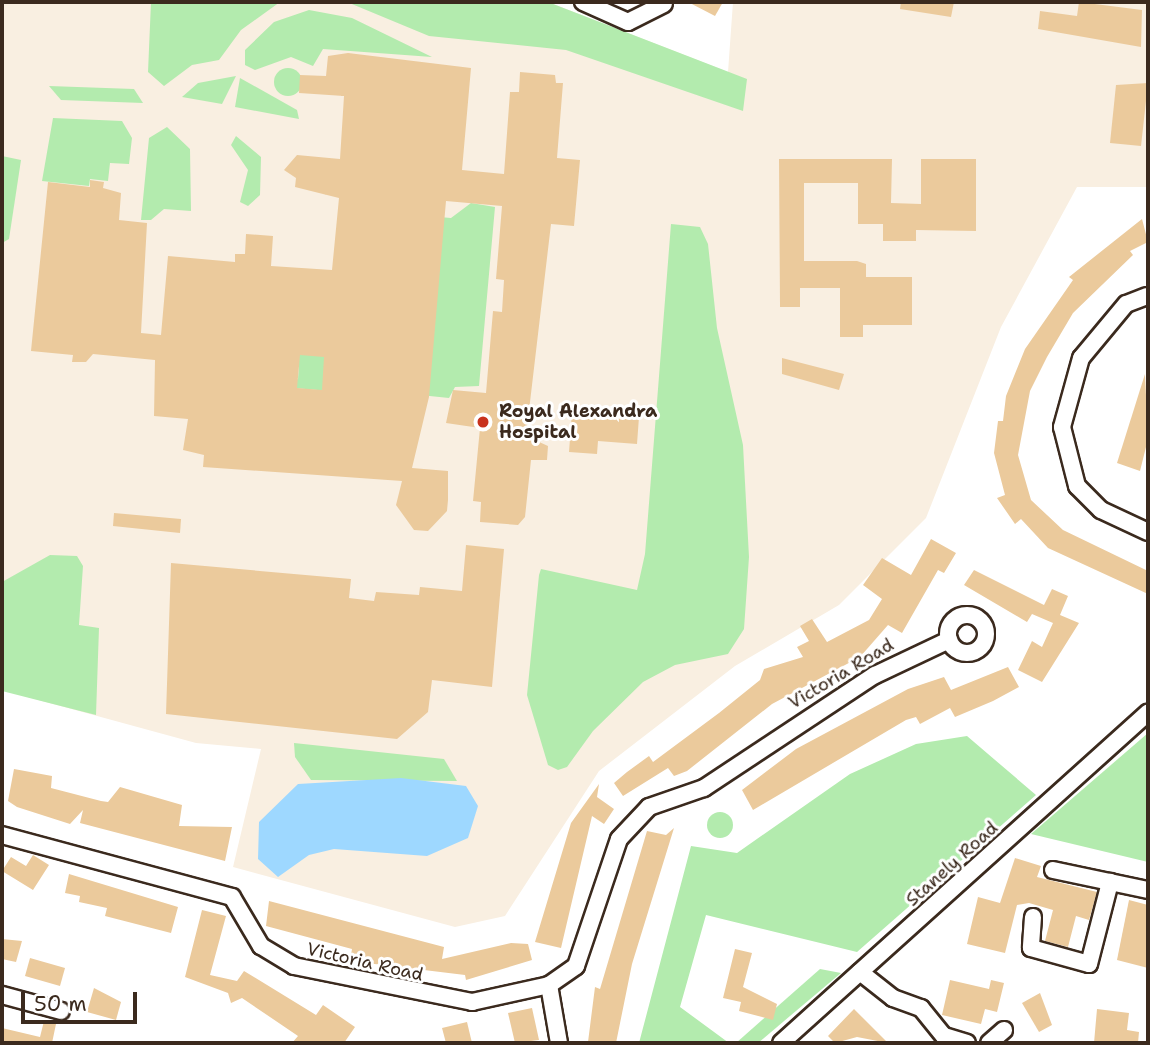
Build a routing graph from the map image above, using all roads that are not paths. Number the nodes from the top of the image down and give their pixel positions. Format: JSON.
{"nodes":[{"id":1,"x":583,"y":2,"type":"edge"},
{"id":2,"x":664,"y":4,"type":"dead end"},
{"id":3,"x":1148,"y":278,"type":"edge"},
{"id":4,"x":1148,"y":297,"type":"edge"},
{"id":5,"x":1148,"y":532,"type":"edge"},
{"id":6,"x":949,"y":640,"type":"dead end"},
{"id":7,"x":1148,"y":713,"type":"edge"},
{"id":8,"x":2,"y":835,"type":"edge"},
{"id":9,"x":1053,"y":870,"type":"dead end"},
{"id":10,"x":1110,"y":882,"type":"junction"},
{"id":11,"x":1148,"y":890,"type":"edge"},
{"id":12,"x":1033,"y":917,"type":"dead end"},
{"id":13,"x":860,"y":972,"type":"junction"},
{"id":14,"x":549,"y":985,"type":"junction"},
{"id":15,"x":2,"y":995,"type":"edge"},
{"id":16,"x":61,"y":1011,"type":"dead end"},
{"id":17,"x":1004,"y":1030,"type":"dead end"},
{"id":18,"x":559,"y":1043,"type":"edge"},
{"id":19,"x":781,"y":1043,"type":"edge"},
{"id":20,"x":967,"y":1043,"type":"edge"},
{"id":21,"x":989,"y":1043,"type":"edge"}],
"edges":[{"from":1,"to":2,"type":"street"},
{"from":3,"to":4,"type":"street"},
{"from":4,"to":5,"type":"street"},
{"from":6,"to":14,"type":"street","name":"Victoria Road"},
{"from":7,"to":13,"type":"street","name":"Stanely Road"},
{"from":8,"to":14,"type":"street","name":"Victoria Road"},
{"from":9,"to":10,"type":"street"},
{"from":10,"to":11,"type":"street"},
{"from":10,"to":12,"type":"street"},
{"from":13,"to":19,"type":"street","name":"Stanely Road"},
{"from":13,"to":20,"type":"street"},
{"from":14,"to":18,"type":"street"},
{"from":15,"to":16,"type":"street"},
{"from":17,"to":21,"type":"street"}]}
